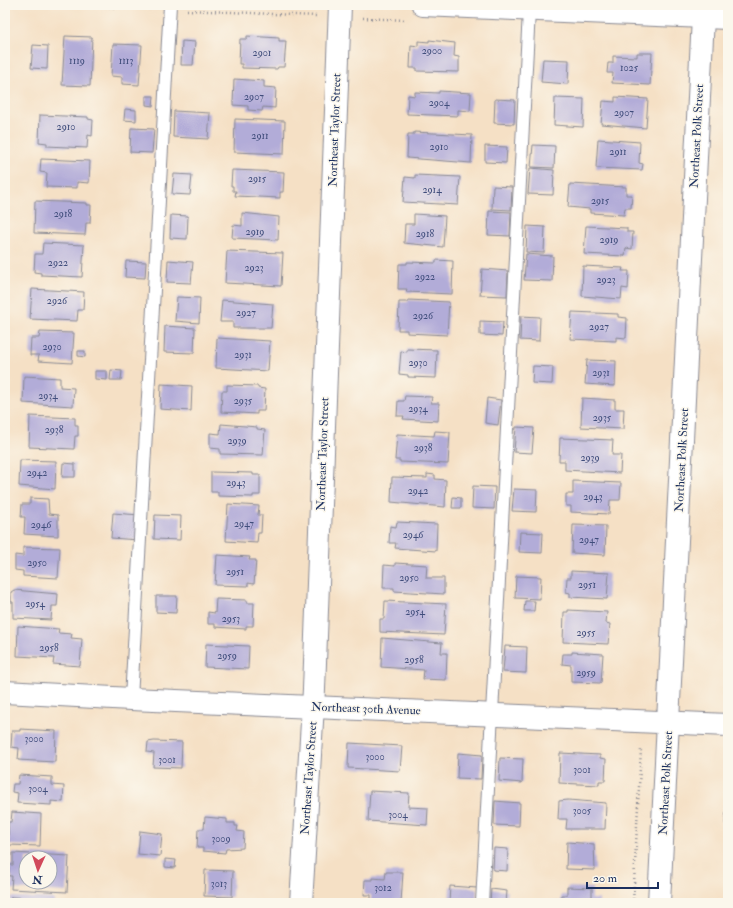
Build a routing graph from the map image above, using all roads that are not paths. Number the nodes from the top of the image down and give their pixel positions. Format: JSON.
{"nodes":[{"id":1,"x":426,"y":5,"type":"edge"},
{"id":2,"x":170,"y":7,"type":"edge"},
{"id":3,"x":675,"y":10,"type":"edge"},
{"id":4,"x":339,"y":11,"type":"edge"},
{"id":5,"x":528,"y":11,"type":"junction"},
{"id":6,"x":416,"y":13,"type":"edge"},
{"id":7,"x":703,"y":17,"type":"junction"},
{"id":8,"x":728,"y":18,"type":"edge"},
{"id":9,"x":5,"y":692,"type":"edge"},
{"id":10,"x":131,"y":699,"type":"junction"},
{"id":11,"x":313,"y":707,"type":"junction"},
{"id":12,"x":492,"y":715,"type":"junction"},
{"id":13,"x":669,"y":722,"type":"junction"},
{"id":14,"x":728,"y":725,"type":"edge"},
{"id":15,"x":301,"y":903,"type":"edge"},
{"id":16,"x":482,"y":903,"type":"edge"},
{"id":17,"x":659,"y":903,"type":"edge"}],
"edges":[{"from":1,"to":5,"type":"street"},
{"from":1,"to":6,"type":"street"},
{"from":2,"to":10,"type":"lane"},
{"from":3,"to":5,"type":"street"},
{"from":3,"to":7,"type":"street"},
{"from":4,"to":11,"type":"street","name":"Northeast Taylor Street"},
{"from":5,"to":12,"type":"lane"},
{"from":7,"to":8,"type":"street"},
{"from":7,"to":13,"type":"street","name":"Northeast Polk Street"},
{"from":9,"to":10,"type":"street","name":"Northeast 30th Avenue"},
{"from":10,"to":11,"type":"street","name":"Northeast 30th Avenue"},
{"from":11,"to":12,"type":"street","name":"Northeast 30th Avenue"},
{"from":11,"to":15,"type":"street","name":"Northeast Taylor Street"},
{"from":12,"to":13,"type":"street","name":"Northeast 30th Avenue"},
{"from":12,"to":16,"type":"lane"},
{"from":13,"to":14,"type":"street","name":"Northeast 30th Avenue"},
{"from":13,"to":17,"type":"street","name":"Northeast Polk Street"}]}
